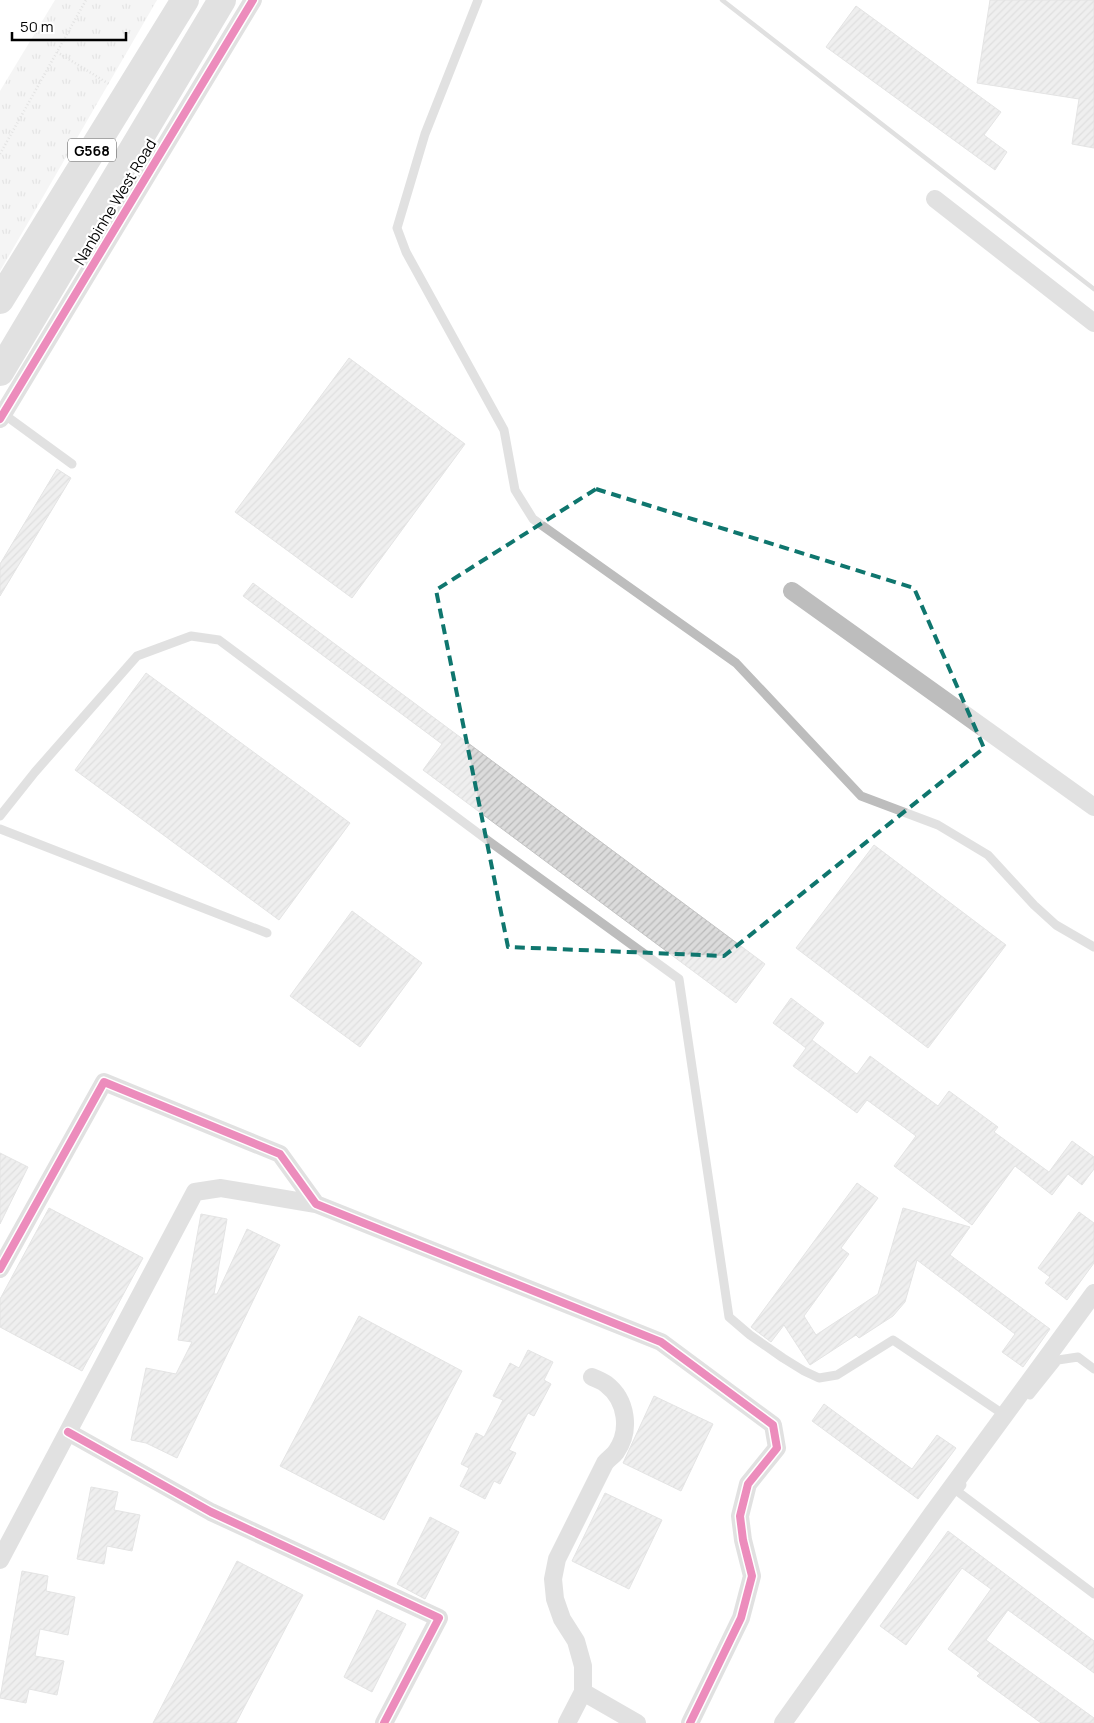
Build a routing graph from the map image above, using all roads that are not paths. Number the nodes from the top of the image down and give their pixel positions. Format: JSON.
{"nodes":[{"id":1,"x":185,"y":0,"type":"edge"},
{"id":2,"x":222,"y":0,"type":"edge"},
{"id":3,"x":253,"y":0,"type":"edge"},
{"id":4,"x":478,"y":0,"type":"edge"},
{"id":5,"x":935,"y":199,"type":"dead end"},
{"id":6,"x":0,"y":300,"type":"edge"},
{"id":7,"x":1094,"y":323,"type":"edge"},
{"id":8,"x":0,"y":372,"type":"edge"},
{"id":9,"x":1,"y":414,"type":"edge"},
{"id":10,"x":72,"y":464,"type":"dead end"},
{"id":11,"x":792,"y":591,"type":"dead end"},
{"id":12,"x":1094,"y":807,"type":"edge"},
{"id":13,"x":0,"y":816,"type":"edge"},
{"id":14,"x":0,"y":829,"type":"edge"},
{"id":15,"x":267,"y":933,"type":"dead end"},
{"id":16,"x":1094,"y":947,"type":"edge"},
{"id":17,"x":316,"y":1204,"type":"junction"},
{"id":18,"x":0,"y":1269,"type":"edge"},
{"id":19,"x":1094,"y":1293,"type":"edge"},
{"id":20,"x":1094,"y":1369,"type":"edge"},
{"id":21,"x":592,"y":1377,"type":"dead end"},
{"id":22,"x":1007,"y":1418,"type":"junction"},
{"id":23,"x":68,"y":1432,"type":"junction"},
{"id":24,"x":0,"y":1560,"type":"edge"},
{"id":25,"x":1094,"y":1594,"type":"edge"},
{"id":26,"x":583,"y":1692,"type":"junction"},
{"id":27,"x":384,"y":1723,"type":"edge"},
{"id":28,"x":567,"y":1723,"type":"edge"},
{"id":29,"x":638,"y":1723,"type":"edge"},
{"id":30,"x":690,"y":1723,"type":"edge"},
{"id":31,"x":783,"y":1723,"type":"edge"}],
"edges":[{"from":1,"to":6,"type":"highway","number":"G568"},
{"from":2,"to":8,"type":"highway","name":"Nanbinhe West Road","number":"G568"},
{"from":3,"to":9,"type":"street","name":"Nanbinhe West Road"},
{"from":4,"to":16,"type":"lane"},
{"from":5,"to":7,"type":"street"},
{"from":9,"to":10,"type":"lane"},
{"from":11,"to":12,"type":"street"},
{"from":13,"to":22,"type":"lane"},
{"from":14,"to":15,"type":"lane"},
{"from":17,"to":18,"type":"street"},
{"from":17,"to":23,"type":"street"},
{"from":17,"to":30,"type":"street"},
{"from":19,"to":22,"type":"street"},
{"from":20,"to":22,"type":"lane"},
{"from":21,"to":26,"type":"street"},
{"from":22,"to":25,"type":"lane"},
{"from":22,"to":31,"type":"street"},
{"from":23,"to":24,"type":"street"},
{"from":23,"to":27,"type":"street"},
{"from":26,"to":28,"type":"street"},
{"from":26,"to":29,"type":"street"}]}
